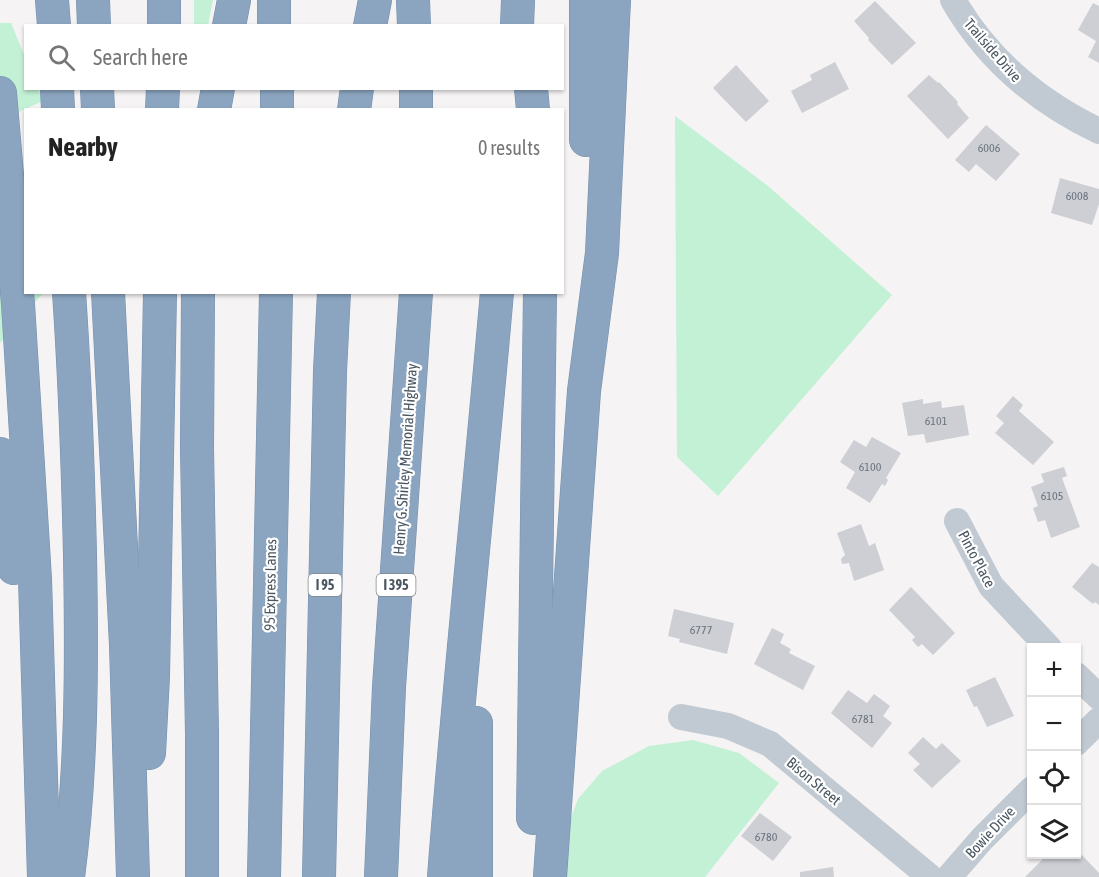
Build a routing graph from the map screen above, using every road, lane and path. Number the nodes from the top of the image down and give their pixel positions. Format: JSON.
{"nodes":[{"id":1,"x":52,"y":0,"type":"edge"},
{"id":2,"x":93,"y":0,"type":"edge"},
{"id":3,"x":164,"y":0,"type":"edge"},
{"id":4,"x":234,"y":0,"type":"edge"},
{"id":5,"x":274,"y":0,"type":"edge"},
{"id":6,"x":375,"y":0,"type":"edge"},
{"id":7,"x":413,"y":0,"type":"edge"},
{"id":8,"x":586,"y":0,"type":"edge"},
{"id":9,"x":614,"y":0,"type":"edge"},
{"id":10,"x":954,"y":0,"type":"edge"},
{"id":11,"x":54,"y":24,"type":"edge"},
{"id":12,"x":94,"y":24,"type":"edge"},
{"id":13,"x":164,"y":24,"type":"edge"},
{"id":14,"x":229,"y":24,"type":"edge"},
{"id":15,"x":274,"y":24,"type":"edge"},
{"id":16,"x":370,"y":24,"type":"edge"},
{"id":17,"x":414,"y":24,"type":"edge"},
{"id":18,"x":57,"y":90,"type":"edge"},
{"id":19,"x":98,"y":90,"type":"edge"},
{"id":20,"x":163,"y":90,"type":"edge"},
{"id":21,"x":218,"y":90,"type":"edge"},
{"id":22,"x":277,"y":90,"type":"edge"},
{"id":23,"x":357,"y":90,"type":"edge"},
{"id":24,"x":416,"y":90,"type":"edge"},
{"id":25,"x":514,"y":90,"type":"edge"},
{"id":26,"x":531,"y":90,"type":"edge"},
{"id":27,"x":0,"y":93,"type":"edge"},
{"id":28,"x":58,"y":108,"type":"edge"},
{"id":29,"x":98,"y":108,"type":"edge"},
{"id":30,"x":162,"y":108,"type":"edge"},
{"id":31,"x":214,"y":108,"type":"edge"},
{"id":32,"x":277,"y":108,"type":"edge"},
{"id":33,"x":354,"y":108,"type":"edge"},
{"id":34,"x":416,"y":108,"type":"edge"},
{"id":35,"x":512,"y":108,"type":"edge"},
{"id":36,"x":533,"y":108,"type":"edge"},
{"id":37,"x":1099,"y":131,"type":"edge"},
{"id":38,"x":69,"y":294,"type":"edge"},
{"id":39,"x":108,"y":294,"type":"edge"},
{"id":40,"x":160,"y":294,"type":"edge"},
{"id":41,"x":198,"y":294,"type":"edge"},
{"id":42,"x":276,"y":294,"type":"edge"},
{"id":43,"x":334,"y":294,"type":"edge"},
{"id":44,"x":416,"y":294,"type":"edge"},
{"id":45,"x":497,"y":294,"type":"edge"},
{"id":46,"x":540,"y":294,"type":"edge"},
{"id":47,"x":584,"y":391,"type":"junction"},
{"id":48,"x":0,"y":454,"type":"edge"},
{"id":49,"x":478,"y":505,"type":"junction"},
{"id":50,"x":957,"y":521,"type":"dead end"},
{"id":51,"x":1044,"y":643,"type":"edge"},
{"id":52,"x":1081,"y":679,"type":"edge"},
{"id":53,"x":1099,"y":698,"type":"edge"},
{"id":54,"x":681,"y":717,"type":"dead end"},
{"id":55,"x":1099,"y":720,"type":"edge"},
{"id":56,"x":1081,"y":739,"type":"edge"},
{"id":57,"x":1027,"y":794,"type":"edge"},
{"id":58,"x":42,"y":820,"type":"junction"},
{"id":59,"x":44,"y":877,"type":"edge"},
{"id":60,"x":68,"y":877,"type":"edge"},
{"id":61,"x":133,"y":877,"type":"edge"},
{"id":62,"x":142,"y":877,"type":"edge"},
{"id":63,"x":202,"y":877,"type":"edge"},
{"id":64,"x":264,"y":877,"type":"edge"},
{"id":65,"x":319,"y":877,"type":"edge"},
{"id":66,"x":381,"y":877,"type":"edge"},
{"id":67,"x":444,"y":877,"type":"edge"},
{"id":68,"x":476,"y":877,"type":"edge"},
{"id":69,"x":533,"y":877,"type":"edge"},
{"id":70,"x":550,"y":877,"type":"edge"},
{"id":71,"x":930,"y":877,"type":"edge"},
{"id":72,"x":948,"y":877,"type":"edge"}],
"edges":[{"from":1,"to":11,"type":"highway"},
{"from":2,"to":12,"type":"highway"},
{"from":3,"to":13,"type":"highway"},
{"from":4,"to":14,"type":"highway"},
{"from":5,"to":15,"type":"highway"},
{"from":6,"to":16,"type":"highway"},
{"from":7,"to":17,"type":"highway"},
{"from":8,"to":47,"type":"highway"},
{"from":9,"to":47,"type":"highway"},
{"from":10,"to":37,"type":"street","name":"Trailside Drive"},
{"from":18,"to":28,"type":"highway"},
{"from":19,"to":29,"type":"highway"},
{"from":20,"to":30,"type":"highway"},
{"from":21,"to":31,"type":"highway"},
{"from":22,"to":32,"type":"highway"},
{"from":23,"to":33,"type":"highway"},
{"from":24,"to":34,"type":"highway"},
{"from":25,"to":35,"type":"highway"},
{"from":26,"to":36,"type":"highway"},
{"from":27,"to":58,"type":"highway"},
{"from":38,"to":60,"type":"highway"},
{"from":39,"to":61,"type":"highway"},
{"from":40,"to":62,"type":"highway"},
{"from":41,"to":63,"type":"highway"},
{"from":42,"to":64,"type":"highway","name":"95 Express Lanes"},
{"from":43,"to":65,"type":"highway","number":"I 95"},
{"from":44,"to":66,"type":"highway","name":"Henry G. Shirley Memorial Highway","number":"I 395"},
{"from":45,"to":49,"type":"highway"},
{"from":46,"to":69,"type":"highway"},
{"from":47,"to":70,"type":"highway"},
{"from":48,"to":58,"type":"highway"},
{"from":49,"to":67,"type":"highway"},
{"from":49,"to":68,"type":"highway"},
{"from":50,"to":51,"type":"street","name":"Pinto Place"},
{"from":52,"to":53,"type":"street"},
{"from":54,"to":71,"type":"street","name":"Bison Street"},
{"from":55,"to":56,"type":"street"},
{"from":57,"to":72,"type":"street","name":"Bowie Drive"},
{"from":58,"to":59,"type":"highway"}]}
